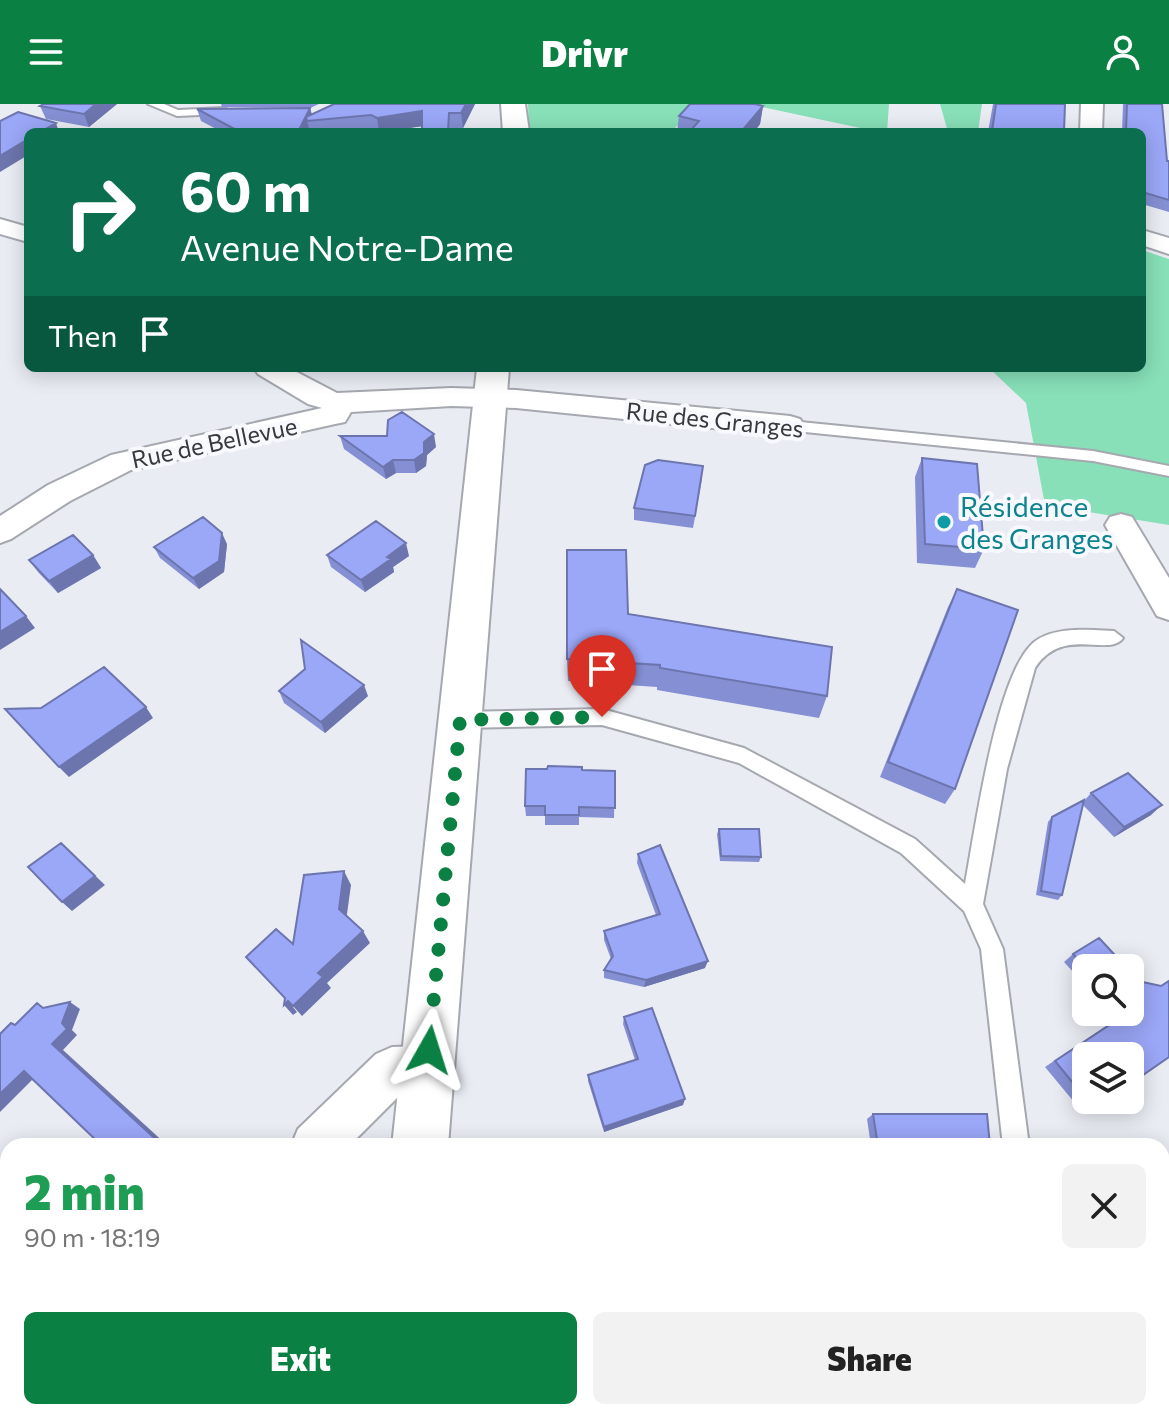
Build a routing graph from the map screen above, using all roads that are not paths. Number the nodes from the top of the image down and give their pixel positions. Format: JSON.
{"nodes":[{"id":1,"x":154,"y":104,"type":"edge"},
{"id":2,"x":513,"y":104,"type":"edge"},
{"id":3,"x":1092,"y":104,"type":"edge"},
{"id":4,"x":237,"y":111,"type":"edge"},
{"id":5,"x":516,"y":128,"type":"edge"},
{"id":6,"x":1091,"y":128,"type":"edge"},
{"id":7,"x":0,"y":226,"type":"edge"},
{"id":8,"x":24,"y":234,"type":"edge"},
{"id":9,"x":1146,"y":238,"type":"edge"},
{"id":10,"x":1169,"y":247,"type":"edge"},
{"id":11,"x":275,"y":372,"type":"edge"},
{"id":12,"x":492,"y":383,"type":"edge"},
{"id":13,"x":340,"y":402,"type":"junction"},
{"id":14,"x":790,"y":426,"type":"joint"},
{"id":15,"x":1169,"y":471,"type":"edge"},
{"id":16,"x":1121,"y":525,"type":"dead end"},
{"id":17,"x":0,"y":531,"type":"edge"},
{"id":18,"x":1169,"y":607,"type":"edge"},
{"id":19,"x":1114,"y":638,"type":"dead end"},
{"id":20,"x":460,"y":720,"type":"junction"},
{"id":21,"x":972,"y":904,"type":"junction"},
{"id":22,"x":427,"y":1069,"type":"junction"},
{"id":23,"x":323,"y":1138,"type":"edge"},
{"id":24,"x":421,"y":1138,"type":"edge"},
{"id":25,"x":1015,"y":1138,"type":"edge"}],
"edges":[{"from":1,"to":4,"type":"lane"},
{"from":2,"to":5,"type":"main road"},
{"from":3,"to":6,"type":"street"},
{"from":7,"to":8,"type":"street"},
{"from":9,"to":10,"type":"street"},
{"from":11,"to":13,"type":"street","name":"Rue des Granges"},
{"from":12,"to":13,"type":"street","name":"Rue des Granges"},
{"from":12,"to":14,"type":"street","name":"Rue des Granges"},
{"from":12,"to":20,"type":"main road"},
{"from":13,"to":17,"type":"street","name":"Rue de Bellevue"},
{"from":14,"to":15,"type":"lane","name":"Rue des Granges"},
{"from":16,"to":18,"type":"street"},
{"from":19,"to":21,"type":"lane"},
{"from":20,"to":21,"type":"lane"},
{"from":20,"to":22,"type":"main road"},
{"from":21,"to":25,"type":"lane"},
{"from":22,"to":23,"type":"street"},
{"from":22,"to":24,"type":"main road"}]}
